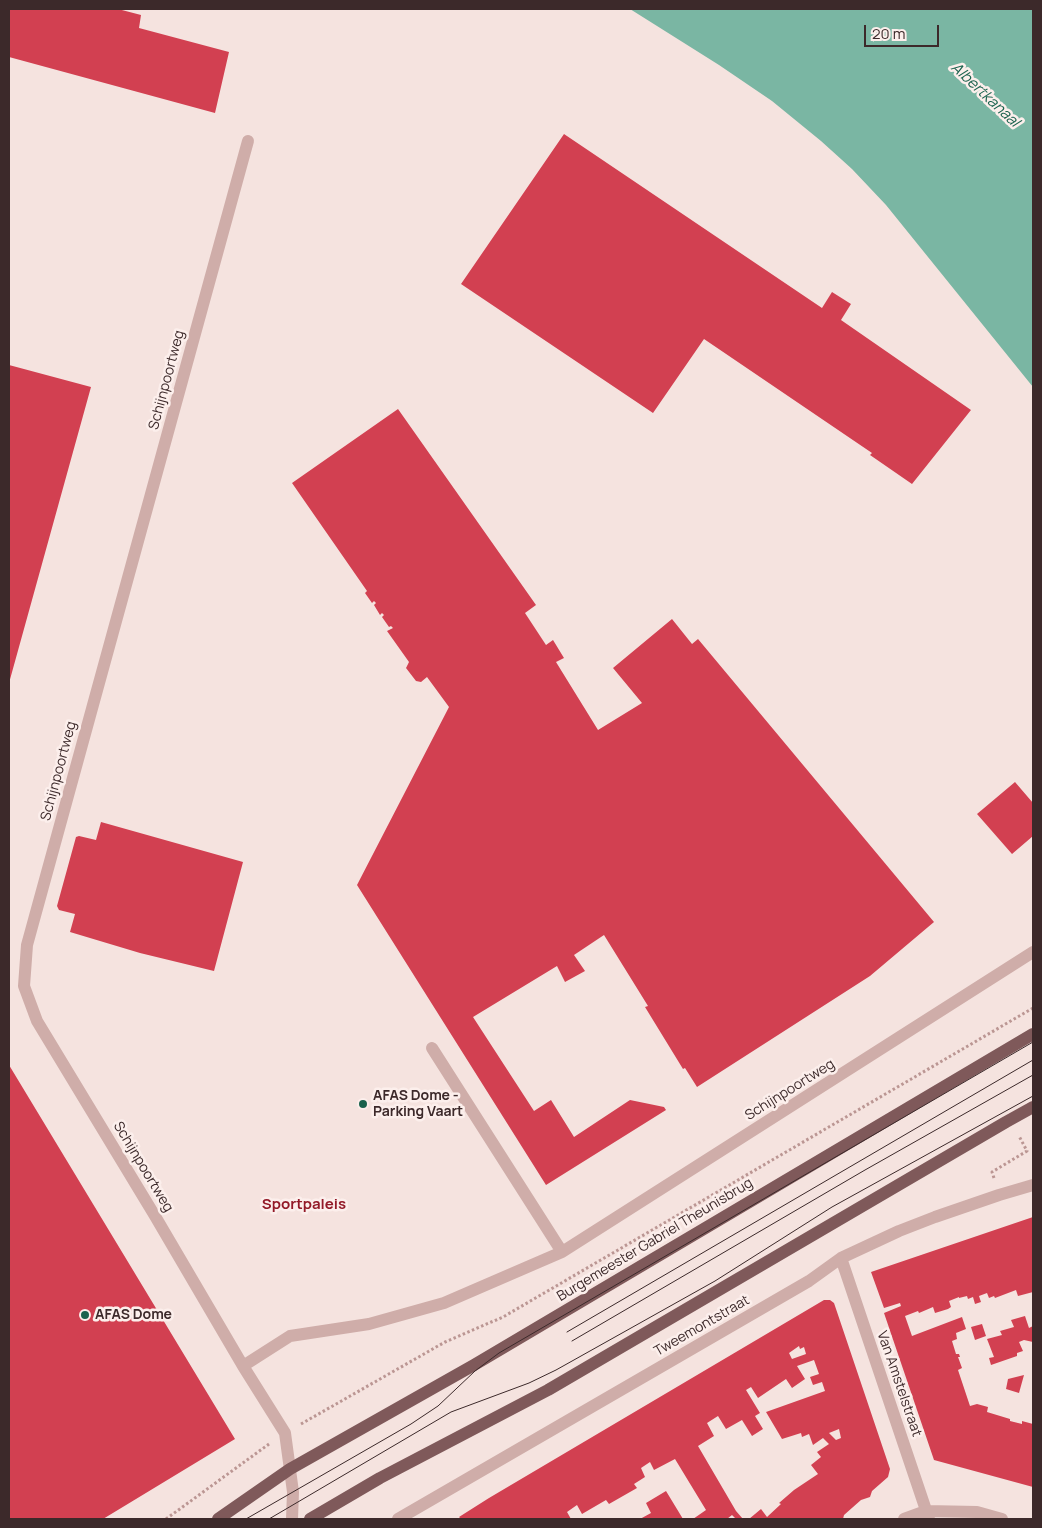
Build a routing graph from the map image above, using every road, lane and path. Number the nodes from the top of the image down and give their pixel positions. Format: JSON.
{"nodes":[{"id":1,"x":248,"y":141,"type":"dead end"},
{"id":2,"x":1033,"y":952,"type":"edge"},
{"id":3,"x":1033,"y":1008,"type":"edge"},
{"id":4,"x":1033,"y":1034,"type":"edge"},
{"id":5,"x":432,"y":1048,"type":"dead end"},
{"id":6,"x":1033,"y":1107,"type":"edge"},
{"id":7,"x":1019,"y":1136,"type":"dead end"},
{"id":8,"x":992,"y":1172,"type":"dead end"},
{"id":9,"x":1033,"y":1185,"type":"edge"},
{"id":10,"x":562,"y":1252,"type":"junction"},
{"id":11,"x":841,"y":1258,"type":"junction"},
{"id":12,"x":243,"y":1366,"type":"junction"},
{"id":13,"x":285,"y":1433,"type":"junction"},
{"id":14,"x":290,"y":1469,"type":"junction"},
{"id":15,"x":928,"y":1515,"type":"edge"},
{"id":16,"x":166,"y":1519,"type":"edge"},
{"id":17,"x":218,"y":1519,"type":"edge"},
{"id":18,"x":292,"y":1519,"type":"edge"},
{"id":19,"x":310,"y":1519,"type":"edge"},
{"id":20,"x":398,"y":1519,"type":"edge"},
{"id":21,"x":904,"y":1519,"type":"edge"},
{"id":22,"x":1002,"y":1519,"type":"edge"}],
"edges":[{"from":1,"to":12,"type":"street","name":"Schijnpoortweg"},
{"from":2,"to":10,"type":"street","name":"Schijnpoortweg"},
{"from":3,"to":13,"type":"path"},
{"from":4,"to":14,"type":"main road","name":"Burgemeester Gabriel Theunisbrug"},
{"from":5,"to":10,"type":"street"},
{"from":6,"to":19,"type":"main road"},
{"from":7,"to":8,"type":"path"},
{"from":9,"to":11,"type":"street","name":"Tweemontstraat"},
{"from":10,"to":12,"type":"street","name":"Schijnpoortweg"},
{"from":11,"to":15,"type":"street","name":"Van Amstelstraat"},
{"from":11,"to":20,"type":"street","name":"Tweemontstraat"},
{"from":12,"to":13,"type":"street","name":"Schijnpoortweg"},
{"from":13,"to":14,"type":"street","name":"Schijnpoortweg"},
{"from":13,"to":16,"type":"path"},
{"from":14,"to":17,"type":"main road"},
{"from":14,"to":18,"type":"street","name":"Schijnpoortweg"},
{"from":15,"to":21,"type":"street"},
{"from":15,"to":22,"type":"street"}]}
